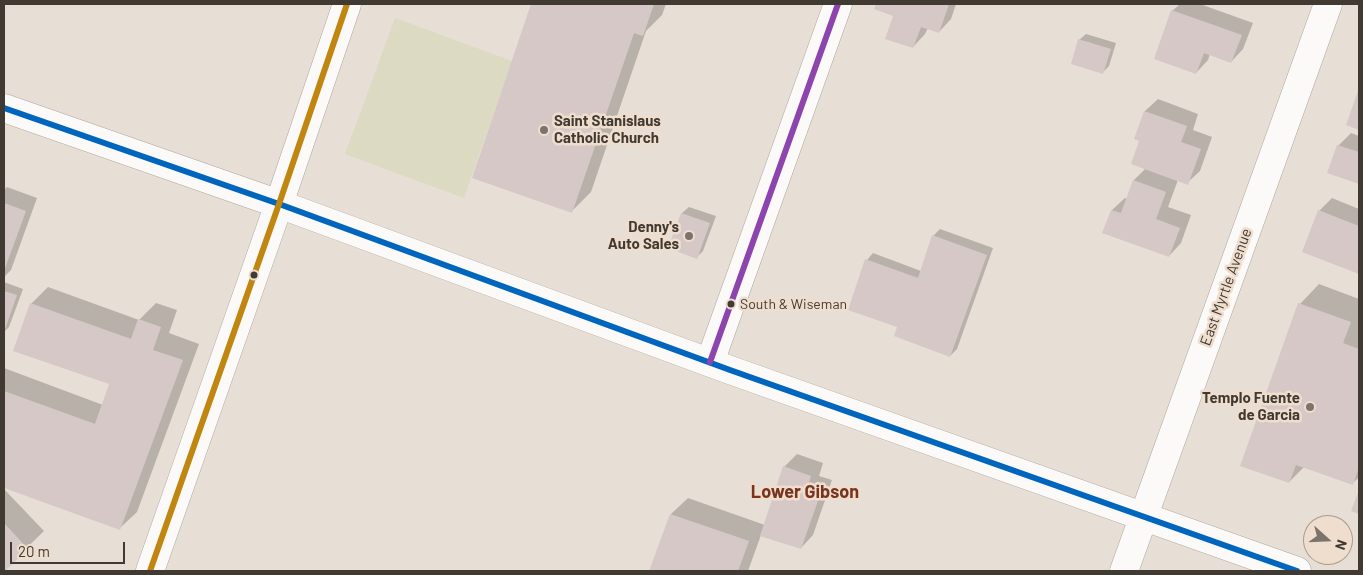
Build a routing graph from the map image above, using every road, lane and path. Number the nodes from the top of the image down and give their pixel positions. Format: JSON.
{"nodes":[{"id":1,"x":347,"y":4,"type":"edge"},
{"id":2,"x":838,"y":4,"type":"edge"},
{"id":3,"x":1328,"y":4,"type":"edge"},
{"id":4,"x":4,"y":108,"type":"edge"},
{"id":5,"x":279,"y":204,"type":"junction"},
{"id":6,"x":710,"y":362,"type":"junction"},
{"id":7,"x":1144,"y":516,"type":"junction"},
{"id":8,"x":150,"y":571,"type":"edge"},
{"id":9,"x":1124,"y":571,"type":"edge"},
{"id":10,"x":1297,"y":571,"type":"edge"}],
"edges":[{"from":1,"to":5,"type":"main road"},
{"from":2,"to":6,"type":"main road"},
{"from":3,"to":7,"type":"main road","name":"East Myrtle Avenue"},
{"from":4,"to":5,"type":"main road"},
{"from":5,"to":6,"type":"main road"},
{"from":5,"to":8,"type":"main road"},
{"from":6,"to":7,"type":"main road"},
{"from":7,"to":9,"type":"main road","name":"East Myrtle Avenue"},
{"from":7,"to":10,"type":"main road"}]}
